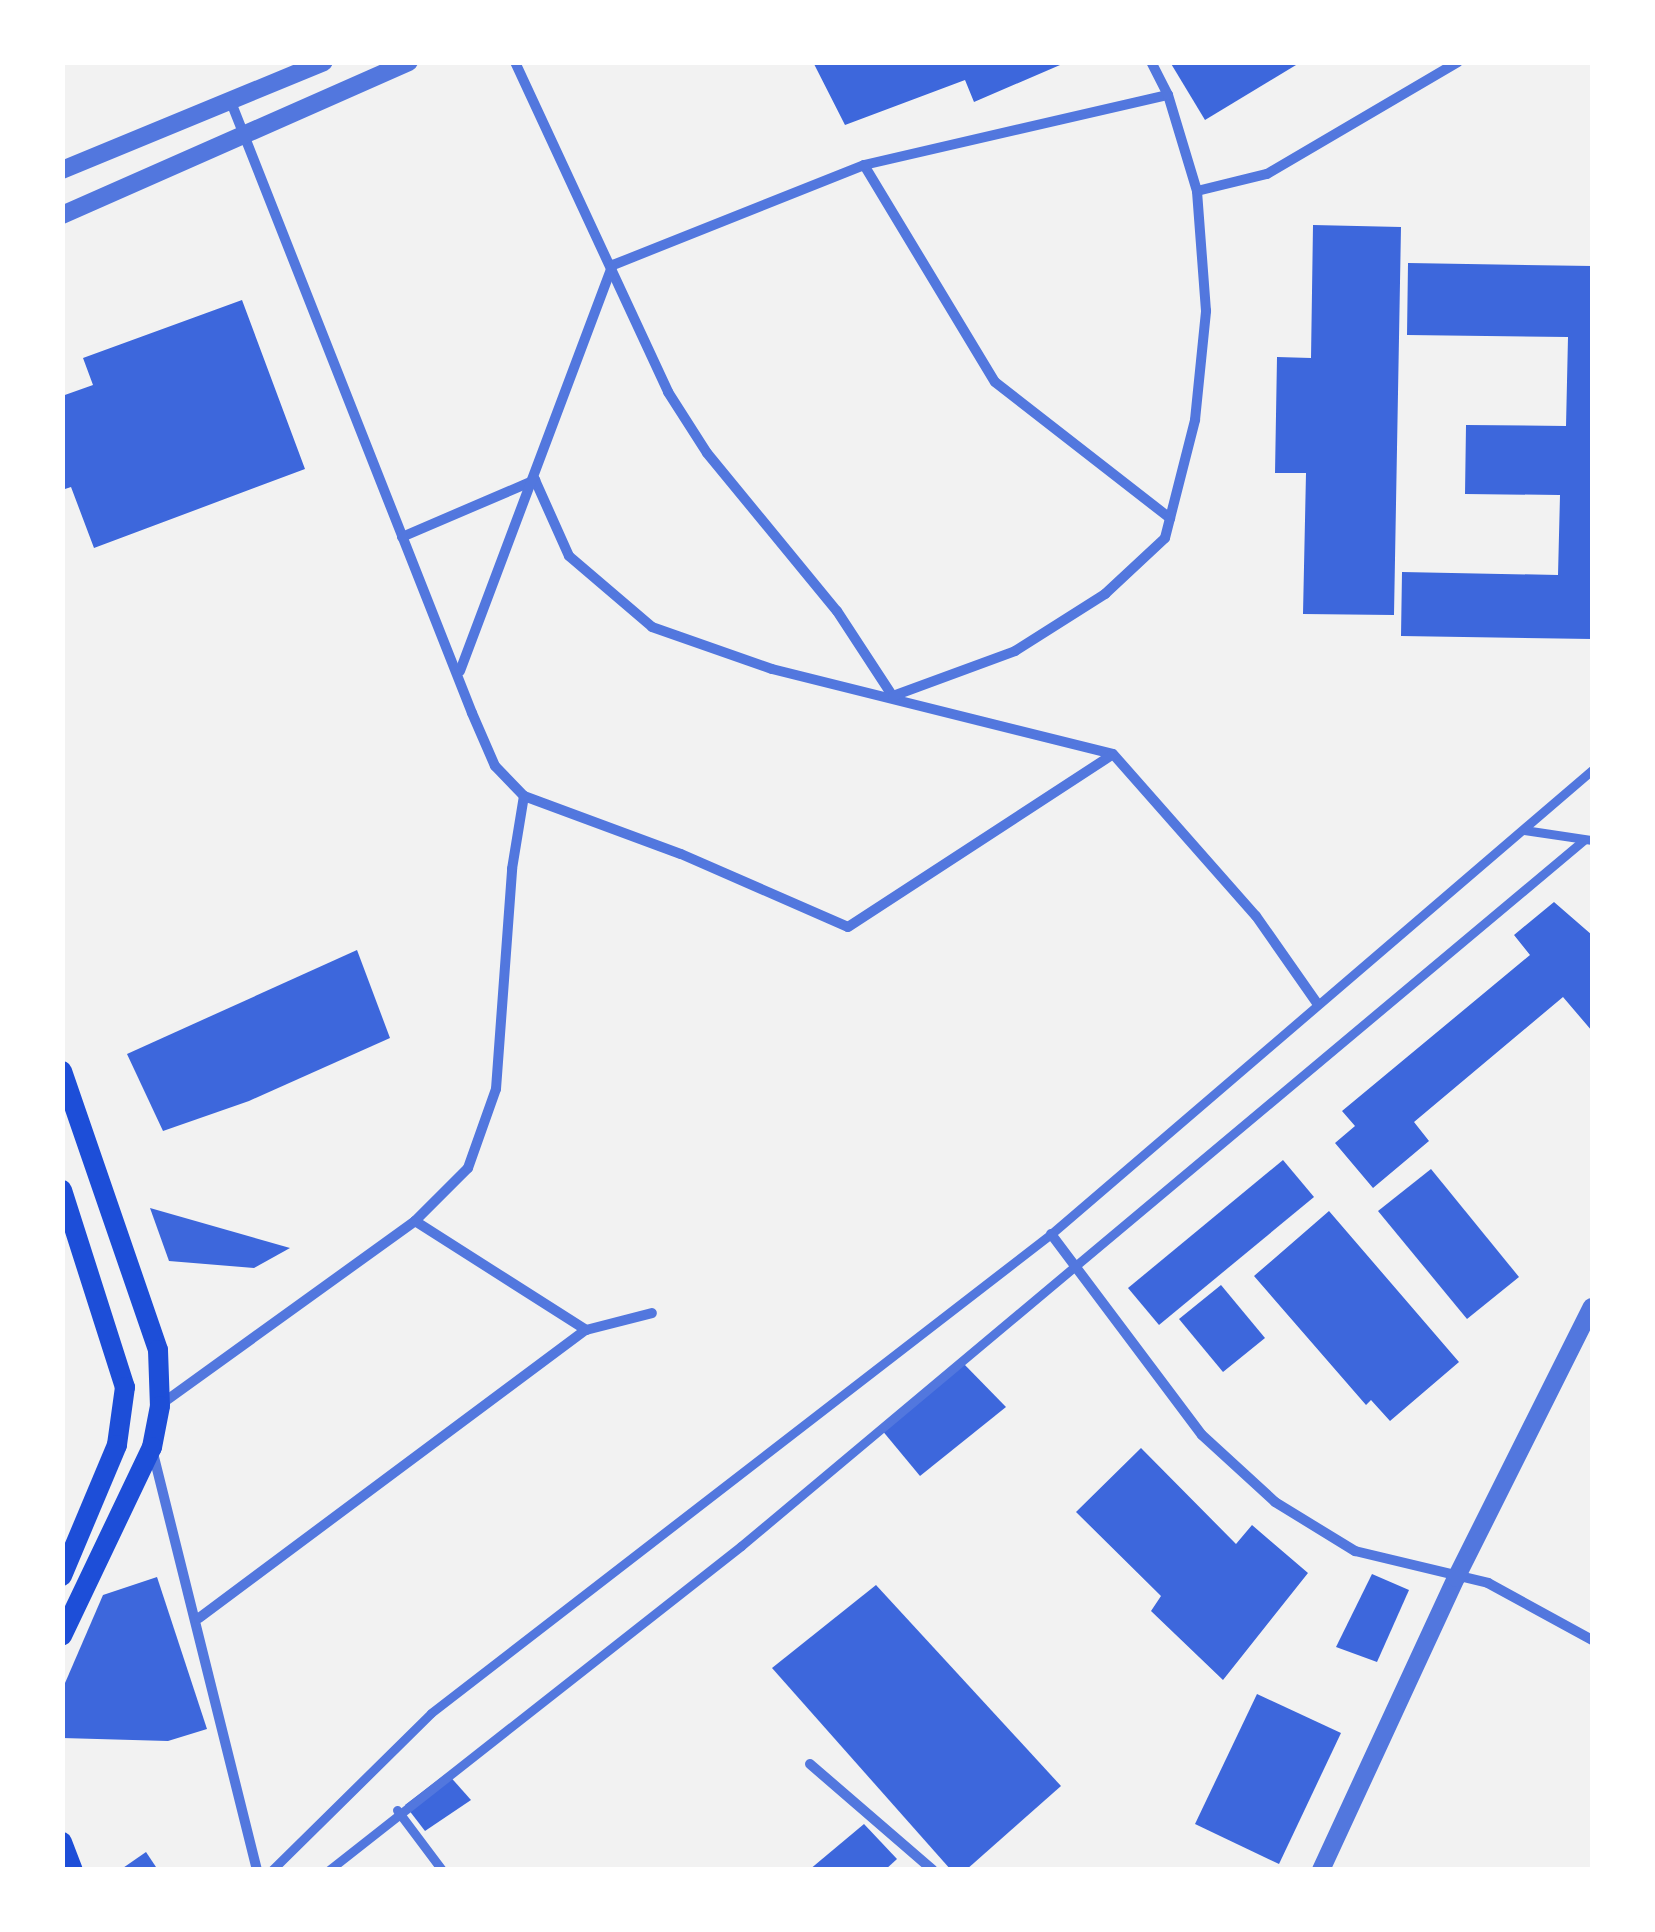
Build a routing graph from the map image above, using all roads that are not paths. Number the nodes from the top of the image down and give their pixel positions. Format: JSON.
{"nodes":[{"id":1,"x":324,"y":62,"type":"edge"},
{"id":2,"x":409,"y":62,"type":"edge"},
{"id":3,"x":515,"y":62,"type":"edge"},
{"id":4,"x":1151,"y":62,"type":"edge"},
{"id":5,"x":1458,"y":62,"type":"edge"},
{"id":6,"x":1168,"y":95,"type":"junction"},
{"id":7,"x":230,"y":102,"type":"junction"},
{"id":8,"x":246,"y":135,"type":"junction"},
{"id":9,"x":864,"y":165,"type":"junction"},
{"id":10,"x":62,"y":170,"type":"edge"},
{"id":11,"x":1197,"y":191,"type":"junction"},
{"id":12,"x":62,"y":215,"type":"edge"},
{"id":13,"x":612,"y":265,"type":"junction"},
{"id":14,"x":535,"y":480,"type":"junction"},
{"id":15,"x":1170,"y":518,"type":"junction"},
{"id":16,"x":402,"y":538,"type":"junction"},
{"id":17,"x":459,"y":672,"type":"junction"},
{"id":18,"x":892,"y":696,"type":"junction"},
{"id":19,"x":1113,"y":754,"type":"junction"},
{"id":20,"x":1592,"y":770,"type":"edge"},
{"id":21,"x":524,"y":796,"type":"junction"},
{"id":22,"x":1524,"y":830,"type":"junction"},
{"id":23,"x":1588,"y":840,"type":"edge"},
{"id":24,"x":1316,"y":1003,"type":"junction"},
{"id":25,"x":62,"y":1071,"type":"edge"},
{"id":26,"x":62,"y":1190,"type":"edge"},
{"id":27,"x":415,"y":1221,"type":"junction"},
{"id":28,"x":1051,"y":1234,"type":"junction"},
{"id":29,"x":1076,"y":1268,"type":"junction"},
{"id":30,"x":1592,"y":1306,"type":"edge"},
{"id":31,"x":652,"y":1312,"type":"dead end"},
{"id":32,"x":586,"y":1330,"type":"junction"},
{"id":33,"x":160,"y":1406,"type":"junction"},
{"id":34,"x":152,"y":1447,"type":"junction"},
{"id":35,"x":62,"y":1576,"type":"edge"},
{"id":36,"x":1456,"y":1578,"type":"junction"},
{"id":37,"x":199,"y":1618,"type":"junction"},
{"id":38,"x":62,"y":1636,"type":"edge"},
{"id":39,"x":1592,"y":1640,"type":"edge"},
{"id":40,"x":810,"y":1764,"type":"dead end"},
{"id":41,"x":397,"y":1810,"type":"junction"},
{"id":42,"x":62,"y":1842,"type":"edge"},
{"id":43,"x":73,"y":1870,"type":"edge"},
{"id":44,"x":256,"y":1870,"type":"edge"},
{"id":45,"x":272,"y":1870,"type":"edge"},
{"id":46,"x":329,"y":1870,"type":"edge"},
{"id":47,"x":442,"y":1870,"type":"edge"},
{"id":48,"x":933,"y":1870,"type":"edge"},
{"id":49,"x":1322,"y":1870,"type":"edge"}],
"edges":[{"from":1,"to":7,"type":"street"},
{"from":2,"to":8,"type":"street"},
{"from":3,"to":13,"type":"street"},
{"from":4,"to":6,"type":"street"},
{"from":5,"to":11,"type":"street"},
{"from":6,"to":9,"type":"street"},
{"from":6,"to":11,"type":"street"},
{"from":7,"to":8,"type":"street"},
{"from":7,"to":10,"type":"street"},
{"from":8,"to":12,"type":"street"},
{"from":8,"to":16,"type":"street"},
{"from":9,"to":13,"type":"street"},
{"from":9,"to":15,"type":"street"},
{"from":11,"to":15,"type":"street"},
{"from":13,"to":14,"type":"street"},
{"from":13,"to":18,"type":"street"},
{"from":14,"to":16,"type":"street"},
{"from":14,"to":17,"type":"street"},
{"from":14,"to":18,"type":"street"},
{"from":15,"to":18,"type":"street"},
{"from":16,"to":17,"type":"street"},
{"from":17,"to":21,"type":"street"},
{"from":18,"to":19,"type":"street"},
{"from":19,"to":21,"type":"street"},
{"from":19,"to":24,"type":"street"},
{"from":20,"to":22,"type":"street"},
{"from":21,"to":27,"type":"street"},
{"from":22,"to":23,"type":"street"},
{"from":22,"to":24,"type":"street"},
{"from":23,"to":29,"type":"street"},
{"from":24,"to":28,"type":"street"},
{"from":25,"to":33,"type":"main road"},
{"from":26,"to":35,"type":"main road"},
{"from":27,"to":32,"type":"street"},
{"from":27,"to":33,"type":"street"},
{"from":28,"to":29,"type":"street"},
{"from":28,"to":45,"type":"street"},
{"from":29,"to":36,"type":"street"},
{"from":29,"to":41,"type":"street"},
{"from":30,"to":36,"type":"street"},
{"from":31,"to":32,"type":"street"},
{"from":32,"to":37,"type":"street"},
{"from":33,"to":34,"type":"main road"},
{"from":34,"to":37,"type":"street"},
{"from":34,"to":38,"type":"main road"},
{"from":36,"to":39,"type":"street"},
{"from":36,"to":49,"type":"street"},
{"from":37,"to":44,"type":"street"},
{"from":40,"to":48,"type":"street"},
{"from":41,"to":46,"type":"street"},
{"from":41,"to":47,"type":"street"},
{"from":42,"to":43,"type":"main road"}]}
